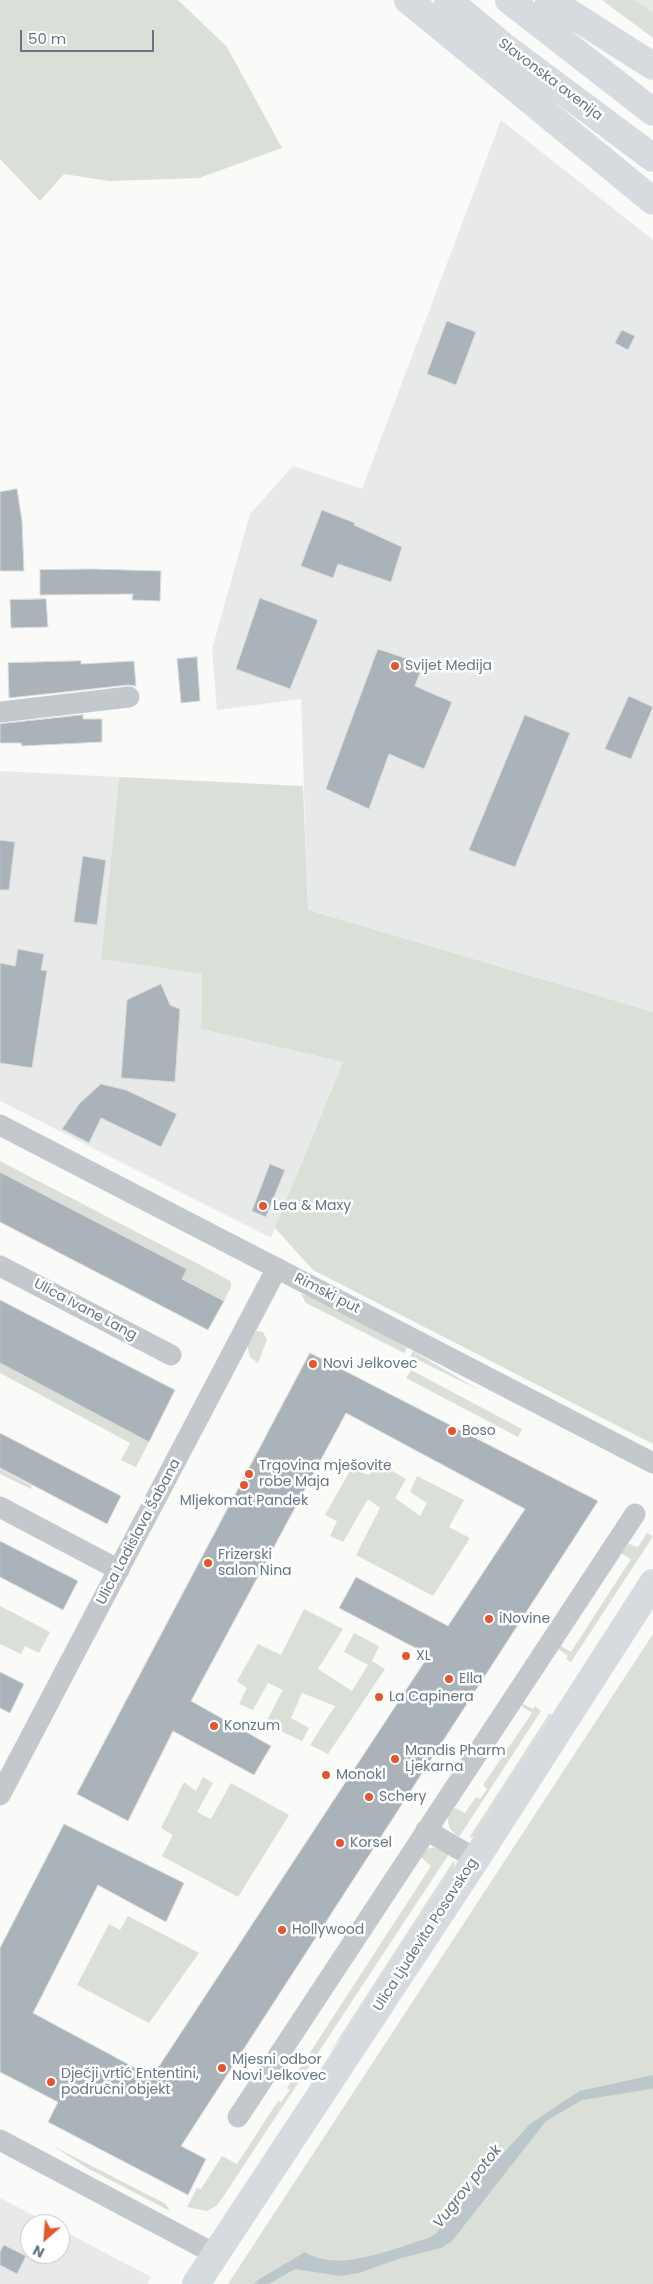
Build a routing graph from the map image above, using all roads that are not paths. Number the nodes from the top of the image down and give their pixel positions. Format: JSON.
{"nodes":[{"id":1,"x":408,"y":0,"type":"edge"},
{"id":2,"x":448,"y":0,"type":"edge"},
{"id":3,"x":509,"y":0,"type":"edge"},
{"id":4,"x":549,"y":0,"type":"edge"},
{"id":5,"x":653,"y":66,"type":"edge"},
{"id":6,"x":653,"y":112,"type":"edge"},
{"id":7,"x":653,"y":158,"type":"edge"},
{"id":8,"x":653,"y":201,"type":"edge"},
{"id":9,"x":129,"y":697,"type":"dead end"},
{"id":10,"x":0,"y":712,"type":"edge"},
{"id":11,"x":0,"y":1125,"type":"edge"},
{"id":12,"x":0,"y":1266,"type":"edge"},
{"id":13,"x":277,"y":1268,"type":"junction"},
{"id":14,"x":171,"y":1355,"type":"dead end"},
{"id":15,"x":653,"y":1463,"type":"edge"},
{"id":16,"x":0,"y":1507,"type":"edge"},
{"id":17,"x":635,"y":1514,"type":"dead end"},
{"id":18,"x":119,"y":1570,"type":"junction"},
{"id":19,"x":653,"y":1584,"type":"edge"},
{"id":20,"x":0,"y":1795,"type":"edge"},
{"id":21,"x":426,"y":1830,"type":"junction"},
{"id":22,"x":476,"y":1860,"type":"junction"},
{"id":23,"x":238,"y":2117,"type":"dead end"},
{"id":24,"x":0,"y":2140,"type":"edge"},
{"id":25,"x":215,"y":2254,"type":"junction"},
{"id":26,"x":196,"y":2284,"type":"edge"}],
"edges":[{"from":1,"to":8,"type":"main road"},
{"from":2,"to":7,"type":"main road","name":"Slavonska avenija"},
{"from":3,"to":6,"type":"main road"},
{"from":4,"to":5,"type":"main road"},
{"from":9,"to":10,"type":"street"},
{"from":11,"to":13,"type":"street","name":"Rimski put"},
{"from":12,"to":14,"type":"street","name":"Ulica Ivane Lang"},
{"from":13,"to":15,"type":"street","name":"Rimski put"},
{"from":13,"to":18,"type":"street","name":"Ulica Ladislava Šabana"},
{"from":16,"to":18,"type":"street"},
{"from":17,"to":21,"type":"street"},
{"from":18,"to":20,"type":"street","name":"Ulica Ladislava Šabana"},
{"from":19,"to":22,"type":"main road","name":"Ulica Ljudevita Posavskog"},
{"from":21,"to":22,"type":"street"},
{"from":21,"to":23,"type":"street"},
{"from":22,"to":25,"type":"main road","name":"Ulica Ljudevita Posavskog"},
{"from":24,"to":25,"type":"street"},
{"from":25,"to":26,"type":"main road","name":"Ulica Ljudevita Posavskog"}]}
